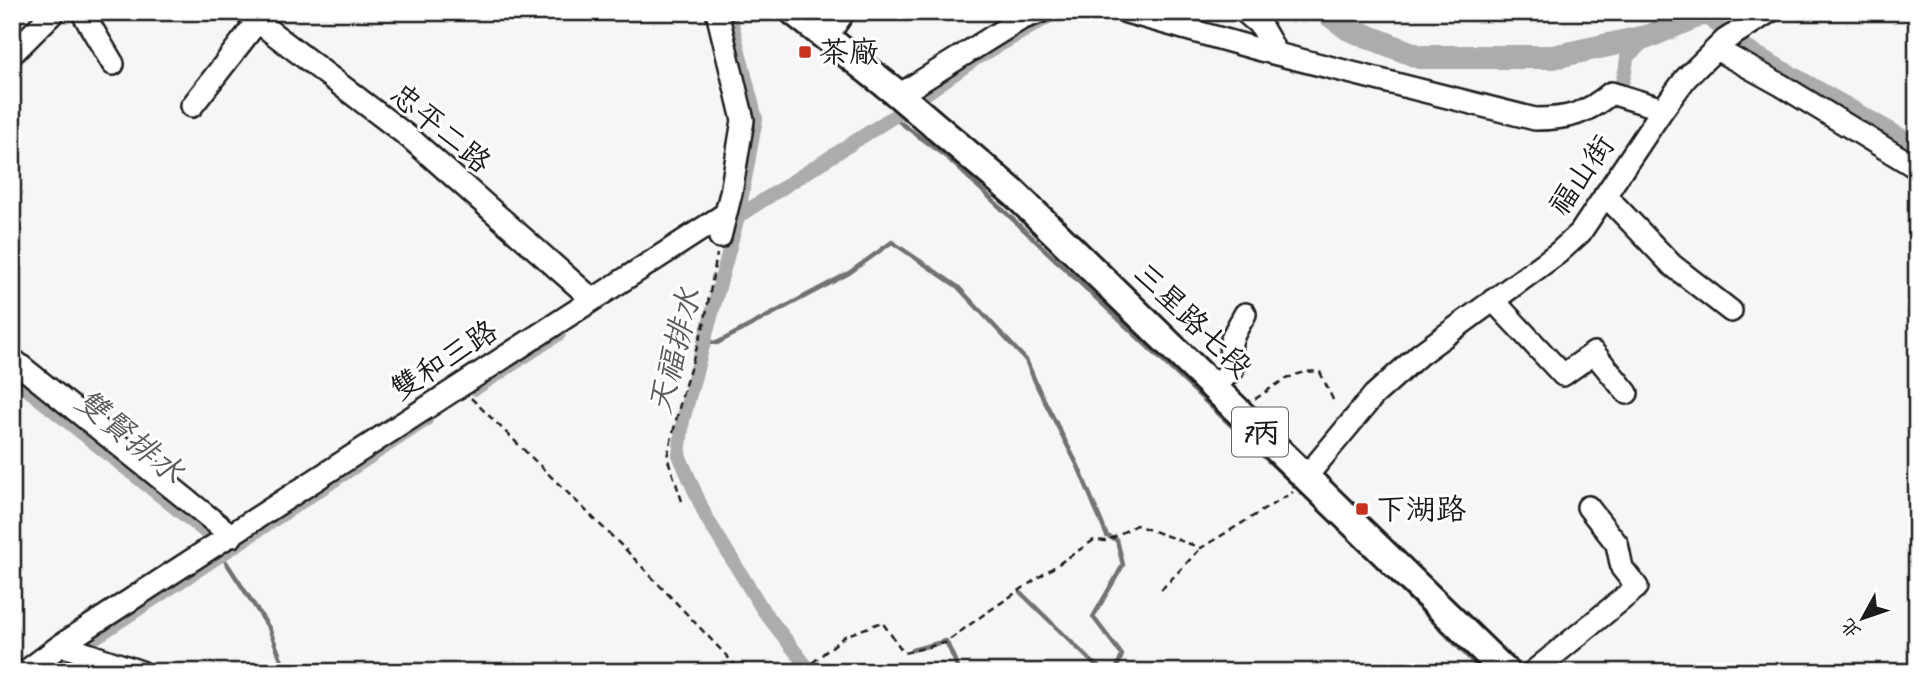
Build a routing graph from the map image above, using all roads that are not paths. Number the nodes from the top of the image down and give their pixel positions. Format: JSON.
{"nodes":[{"id":1,"x":54,"y":12,"type":"edge"},
{"id":2,"x":82,"y":12,"type":"edge"},
{"id":3,"x":717,"y":12,"type":"edge"},
{"id":4,"x":794,"y":12,"type":"edge"},
{"id":5,"x":844,"y":12,"type":"edge"},
{"id":6,"x":1041,"y":12,"type":"edge"},
{"id":7,"x":1126,"y":12,"type":"edge"},
{"id":8,"x":1245,"y":12,"type":"edge"},
{"id":9,"x":1769,"y":12,"type":"edge"},
{"id":10,"x":251,"y":17,"type":"edge"},
{"id":11,"x":827,"y":38,"type":"junction"},
{"id":12,"x":1725,"y":40,"type":"junction"},
{"id":13,"x":1261,"y":50,"type":"junction"},
{"id":14,"x":12,"y":54,"type":"edge"},
{"id":15,"x":113,"y":64,"type":"dead end"},
{"id":16,"x":907,"y":102,"type":"junction"},
{"id":17,"x":192,"y":106,"type":"dead end"},
{"id":18,"x":1662,"y":109,"type":"junction"},
{"id":19,"x":1917,"y":168,"type":"edge"},
{"id":20,"x":1605,"y":195,"type":"junction"},
{"id":21,"x":592,"y":299,"type":"junction"},
{"id":22,"x":1493,"y":300,"type":"junction"},
{"id":23,"x":1731,"y":311,"type":"dead end"},
{"id":24,"x":1245,"y":314,"type":"dead end"},
{"id":25,"x":12,"y":359,"type":"edge"},
{"id":26,"x":1212,"y":386,"type":"junction"},
{"id":27,"x":1627,"y":393,"type":"dead end"},
{"id":28,"x":1309,"y":479,"type":"junction"},
{"id":29,"x":1588,"y":507,"type":"dead end"},
{"id":30,"x":232,"y":536,"type":"junction"},
{"id":31,"x":74,"y":650,"type":"junction"},
{"id":32,"x":25,"y":672,"type":"edge"},
{"id":33,"x":141,"y":672,"type":"edge"},
{"id":34,"x":1506,"y":672,"type":"edge"},
{"id":35,"x":1533,"y":672,"type":"edge"}],
"edges":[{"from":1,"to":14,"type":"street"},
{"from":2,"to":15,"type":"street"},
{"from":3,"to":21,"type":"street","name":"雙和三路"},
{"from":4,"to":11,"type":"main road","number":"7丙"},
{"from":5,"to":11,"type":"street"},
{"from":6,"to":16,"type":"street"},
{"from":7,"to":13,"type":"street"},
{"from":8,"to":13,"type":"street"},
{"from":9,"to":12,"type":"street","name":"福山街"},
{"from":10,"to":17,"type":"street"},
{"from":10,"to":21,"type":"street","name":"忠平二路"},
{"from":11,"to":16,"type":"main road","number":"7丙"},
{"from":12,"to":18,"type":"street","name":"福山街"},
{"from":12,"to":19,"type":"street"},
{"from":13,"to":18,"type":"street"},
{"from":16,"to":26,"type":"main road","name":"三星路七段","number":"7丙"},
{"from":18,"to":20,"type":"street","name":"福山街"},
{"from":20,"to":22,"type":"street","name":"福山街"},
{"from":20,"to":23,"type":"street"},
{"from":21,"to":30,"type":"street","name":"雙和三路"},
{"from":22,"to":27,"type":"street"},
{"from":22,"to":28,"type":"street","name":"福山街"},
{"from":24,"to":26,"type":"street"},
{"from":25,"to":30,"type":"street"},
{"from":26,"to":28,"type":"main road","name":"三星路七段","number":"7丙"},
{"from":28,"to":34,"type":"main road","name":"三星路七段","number":"7丙"},
{"from":29,"to":35,"type":"street"},
{"from":30,"to":31,"type":"street","name":"雙和三路"},
{"from":31,"to":32,"type":"street","name":"雙和三路"},
{"from":31,"to":33,"type":"street"}]}
